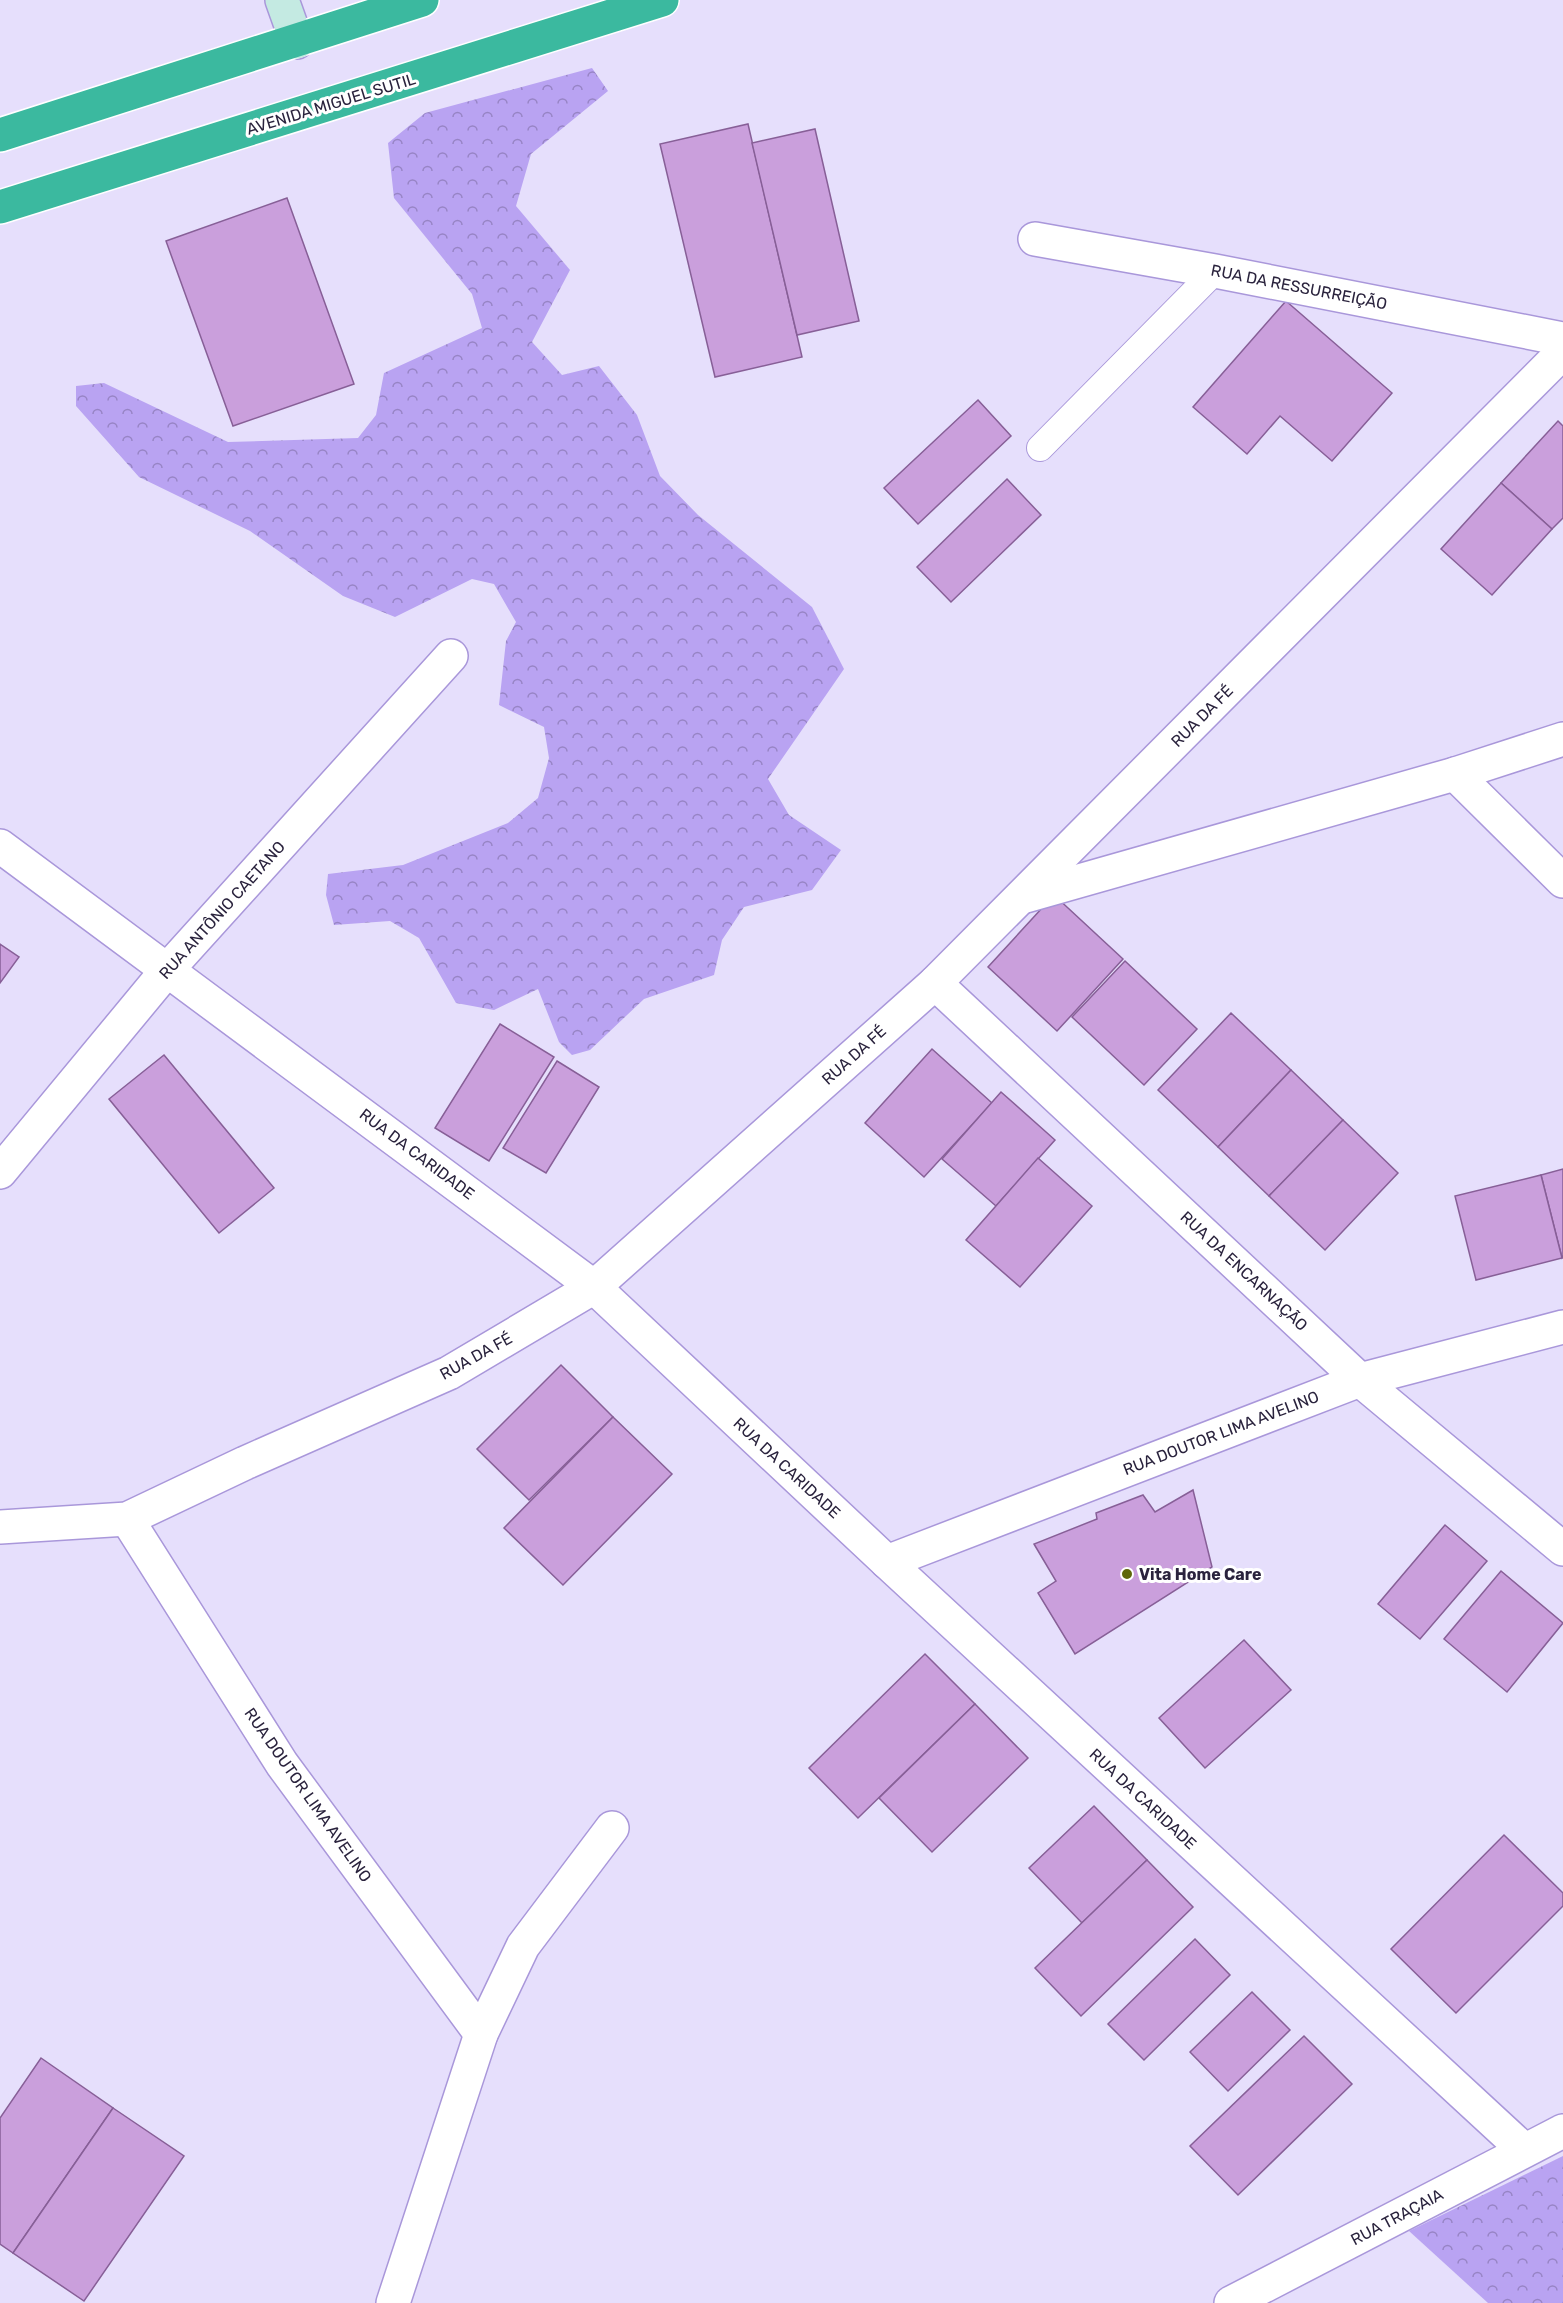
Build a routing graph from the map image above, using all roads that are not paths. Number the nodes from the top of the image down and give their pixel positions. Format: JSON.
{"nodes":[{"id":1,"x":282,"y":0,"type":"edge"},
{"id":2,"x":422,"y":0,"type":"edge"},
{"id":3,"x":662,"y":0,"type":"edge"},
{"id":4,"x":371,"y":7,"type":"edge"},
{"id":5,"x":297,"y":42,"type":"junction"},
{"id":6,"x":0,"y":135,"type":"edge"},
{"id":7,"x":0,"y":207,"type":"edge"},
{"id":8,"x":1035,"y":239,"type":"dead end"},
{"id":9,"x":1215,"y":271,"type":"junction"},
{"id":10,"x":1563,"y":339,"type":"edge"},
{"id":11,"x":1563,"y":352,"type":"edge"},
{"id":12,"x":1040,"y":448,"type":"dead end"},
{"id":13,"x":451,"y":656,"type":"dead end"},
{"id":14,"x":1563,"y":739,"type":"edge"},
{"id":15,"x":1455,"y":774,"type":"junction"},
{"id":16,"x":0,"y":846,"type":"edge"},
{"id":17,"x":1563,"y":881,"type":"edge"},
{"id":18,"x":1023,"y":897,"type":"junction"},
{"id":19,"x":168,"y":969,"type":"junction"},
{"id":20,"x":935,"y":983,"type":"junction"},
{"id":21,"x":0,"y":1172,"type":"edge"},
{"id":22,"x":594,"y":1287,"type":"junction"},
{"id":23,"x":1563,"y":1327,"type":"edge"},
{"id":24,"x":1360,"y":1380,"type":"junction"},
{"id":25,"x":127,"y":1519,"type":"junction"},
{"id":26,"x":0,"y":1527,"type":"edge"},
{"id":27,"x":1563,"y":1549,"type":"edge"},
{"id":28,"x":887,"y":1562,"type":"junction"},
{"id":29,"x":612,"y":1828,"type":"dead end"},
{"id":30,"x":481,"y":2034,"type":"junction"},
{"id":31,"x":1563,"y":2131,"type":"edge"},
{"id":32,"x":1524,"y":2150,"type":"junction"},
{"id":33,"x":393,"y":2303,"type":"edge"},
{"id":34,"x":1231,"y":2303,"type":"edge"}],
"edges":[{"from":1,"to":5,"type":"street"},
{"from":2,"to":4,"type":"highway"},
{"from":3,"to":7,"type":"highway","name":"AVENIDA MIGUEL SUTIL"},
{"from":4,"to":5,"type":"highway"},
{"from":5,"to":6,"type":"highway"},
{"from":8,"to":9,"type":"street","name":"RUA DA RESSURREIÇÃO"},
{"from":9,"to":10,"type":"street","name":"RUA DA RESSURREIÇÃO"},
{"from":9,"to":12,"type":"lane"},
{"from":11,"to":18,"type":"street","name":"RUA DA FÉ"},
{"from":13,"to":19,"type":"street","name":"RUA ANTÔNIO CAETANO"},
{"from":14,"to":15,"type":"street"},
{"from":15,"to":17,"type":"street"},
{"from":15,"to":18,"type":"street"},
{"from":16,"to":19,"type":"street","name":"RUA DA CARIDADE"},
{"from":18,"to":20,"type":"street","name":"RUA DA FÉ"},
{"from":19,"to":21,"type":"street","name":"RUA ANTÔNIO CAETANO"},
{"from":19,"to":22,"type":"street","name":"RUA DA CARIDADE"},
{"from":20,"to":22,"type":"street","name":"RUA DA FÉ"},
{"from":20,"to":24,"type":"street","name":"RUA DA ENCARNAÇÃO"},
{"from":22,"to":25,"type":"street","name":"RUA DA FÉ"},
{"from":22,"to":28,"type":"street","name":"RUA DA CARIDADE"},
{"from":23,"to":24,"type":"street","name":"RUA DOUTOR LIMA AVELINO"},
{"from":24,"to":27,"type":"street","name":"RUA DA ENCARNAÇÃO"},
{"from":24,"to":28,"type":"street","name":"RUA DOUTOR LIMA AVELINO"},
{"from":25,"to":26,"type":"street","name":"RUA DA FÉ"},
{"from":25,"to":30,"type":"street","name":"RUA DOUTOR LIMA AVELINO"},
{"from":28,"to":32,"type":"street","name":"RUA DA CARIDADE"},
{"from":29,"to":30,"type":"street"},
{"from":30,"to":33,"type":"street"},
{"from":31,"to":32,"type":"street","name":"RUA TRAÇAIA"},
{"from":32,"to":34,"type":"street","name":"RUA TRAÇAIA"}]}
